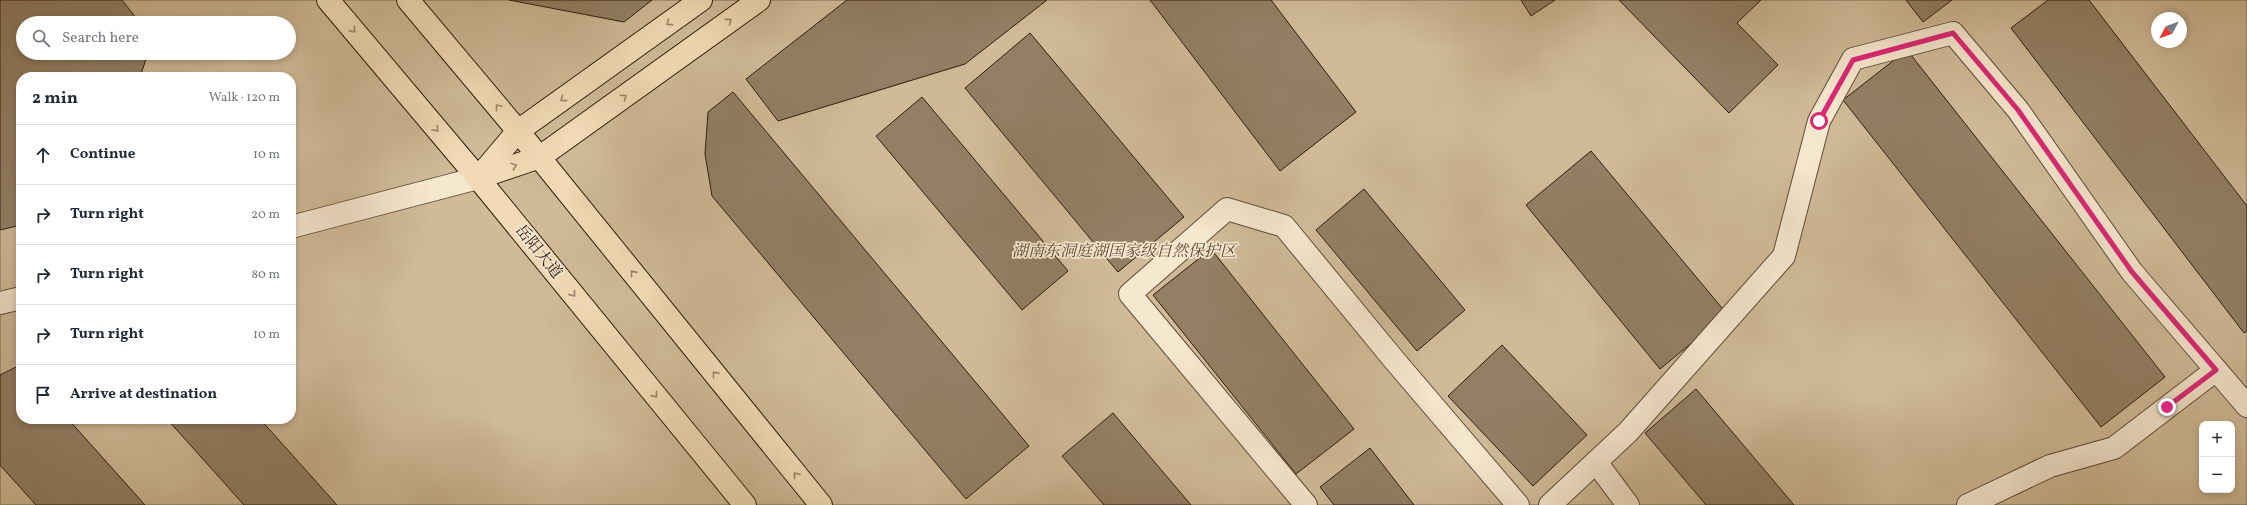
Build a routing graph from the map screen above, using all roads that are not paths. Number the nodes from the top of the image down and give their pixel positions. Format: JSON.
{"nodes":[{"id":1,"x":328,"y":0,"type":"edge"},
{"id":2,"x":408,"y":0,"type":"edge"},
{"id":3,"x":701,"y":0,"type":"edge"},
{"id":4,"x":759,"y":0,"type":"edge"},
{"id":5,"x":518,"y":131,"type":"junction"},
{"id":6,"x":540,"y":157,"type":"junction"},
{"id":7,"x":478,"y":178,"type":"junction"},
{"id":8,"x":296,"y":226,"type":"edge"},
{"id":9,"x":16,"y":299,"type":"edge"},
{"id":10,"x":0,"y":303,"type":"edge"},
{"id":11,"x":2216,"y":370,"type":"junction"},
{"id":12,"x":2247,"y":406,"type":"edge"},
{"id":13,"x":1596,"y":462,"type":"junction"},
{"id":14,"x":745,"y":505,"type":"edge"},
{"id":15,"x":821,"y":505,"type":"edge"},
{"id":16,"x":1306,"y":505,"type":"edge"},
{"id":17,"x":1518,"y":505,"type":"edge"},
{"id":18,"x":1550,"y":505,"type":"edge"},
{"id":19,"x":1628,"y":505,"type":"edge"},
{"id":20,"x":1968,"y":505,"type":"edge"}],
"edges":[{"from":1,"to":7,"type":"main road","name":"岳阳大道","one_way":true},
{"from":5,"to":2,"type":"main road","one_way":true},
{"from":3,"to":5,"type":"main road","one_way":true},
{"from":6,"to":4,"type":"main road","one_way":true},
{"from":5,"to":6,"type":"main road"},
{"from":5,"to":7,"type":"main road"},
{"from":7,"to":6,"type":"main road","one_way":true},
{"from":15,"to":6,"type":"main road","one_way":true},
{"from":7,"to":8,"type":"street"},
{"from":7,"to":14,"type":"main road","name":"岳阳大道","one_way":true},
{"from":9,"to":10,"type":"street"},
{"from":11,"to":12,"type":"street"},
{"from":11,"to":13,"type":"street"},
{"from":11,"to":20,"type":"street"},
{"from":13,"to":18,"type":"street"},
{"from":13,"to":19,"type":"street"},
{"from":16,"to":17,"type":"street"}]}
